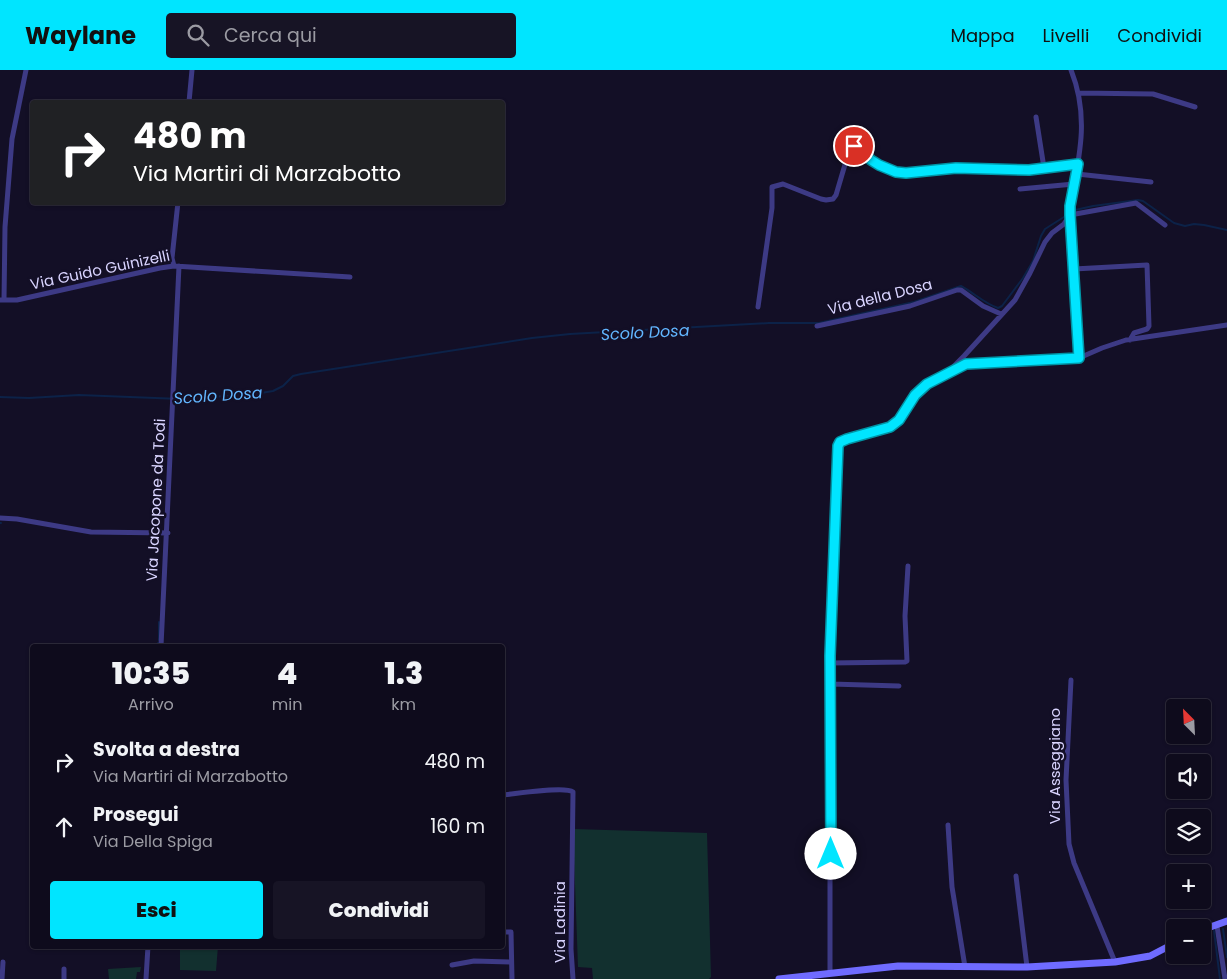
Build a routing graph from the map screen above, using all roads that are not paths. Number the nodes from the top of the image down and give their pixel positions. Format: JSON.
{"nodes":[{"id":1,"x":26,"y":70,"type":"edge"},
{"id":2,"x":192,"y":70,"type":"edge"},
{"id":3,"x":1071,"y":70,"type":"edge"},
{"id":4,"x":1079,"y":93,"type":"junction"},
{"id":5,"x":189,"y":100,"type":"edge"},
{"id":6,"x":1195,"y":107,"type":"dead end"},
{"id":7,"x":1036,"y":117,"type":"dead end"},
{"id":8,"x":1078,"y":164,"type":"junction"},
{"id":9,"x":1044,"y":168,"type":"junction"},
{"id":10,"x":1077,"y":174,"type":"junction"},
{"id":11,"x":1151,"y":182,"type":"dead end"},
{"id":12,"x":1074,"y":184,"type":"junction"},
{"id":13,"x":1020,"y":189,"type":"dead end"},
{"id":14,"x":178,"y":205,"type":"edge"},
{"id":15,"x":1070,"y":215,"type":"junction"},
{"id":16,"x":1064,"y":224,"type":"junction"},
{"id":17,"x":1165,"y":225,"type":"dead end"},
{"id":18,"x":1072,"y":229,"type":"junction"},
{"id":19,"x":176,"y":266,"type":"junction"},
{"id":20,"x":1074,"y":269,"type":"junction"},
{"id":21,"x":350,"y":277,"type":"dead end"},
{"id":22,"x":2,"y":300,"type":"edge"},
{"id":23,"x":758,"y":307,"type":"dead end"},
{"id":24,"x":1001,"y":314,"type":"junction"},
{"id":25,"x":1227,"y":325,"type":"edge"},
{"id":26,"x":817,"y":326,"type":"dead end"},
{"id":27,"x":1130,"y":340,"type":"junction"},
{"id":28,"x":964,"y":356,"type":"junction"},
{"id":29,"x":1079,"y":358,"type":"junction"},
{"id":30,"x":966,"y":364,"type":"junction"},
{"id":31,"x":947,"y":373,"type":"junction"},
{"id":32,"x":0,"y":518,"type":"edge"},
{"id":33,"x":168,"y":533,"type":"junction"},
{"id":34,"x":908,"y":566,"type":"dead end"},
{"id":35,"x":161,"y":644,"type":"edge"},
{"id":36,"x":830,"y":663,"type":"junction"},
{"id":37,"x":1071,"y":680,"type":"dead end"},
{"id":38,"x":830,"y":684,"type":"junction"},
{"id":39,"x":899,"y":686,"type":"dead end"},
{"id":40,"x":505,"y":795,"type":"edge"},
{"id":41,"x":948,"y":825,"type":"dead end"},
{"id":42,"x":1016,"y":876,"type":"dead end"},
{"id":43,"x":1227,"y":921,"type":"edge"},
{"id":44,"x":1217,"y":926,"type":"junction"},
{"id":45,"x":1211,"y":928,"type":"edge"},
{"id":46,"x":505,"y":932,"type":"edge"},
{"id":47,"x":1166,"y":948,"type":"edge"},
{"id":48,"x":148,"y":949,"type":"edge"},
{"id":49,"x":3,"y":962,"type":"dead end"},
{"id":50,"x":511,"y":962,"type":"junction"},
{"id":51,"x":1115,"y":962,"type":"junction"},
{"id":52,"x":452,"y":965,"type":"dead end"},
{"id":53,"x":965,"y":967,"type":"junction"},
{"id":54,"x":1027,"y":967,"type":"junction"},
{"id":55,"x":64,"y":969,"type":"dead end"},
{"id":56,"x":830,"y":973,"type":"junction"},
{"id":57,"x":2,"y":979,"type":"edge"},
{"id":58,"x":64,"y":979,"type":"edge"},
{"id":59,"x":146,"y":979,"type":"edge"},
{"id":60,"x":512,"y":979,"type":"edge"},
{"id":61,"x":573,"y":979,"type":"edge"},
{"id":62,"x":779,"y":979,"type":"edge"},
{"id":63,"x":1224,"y":979,"type":"edge"}],
"edges":[{"from":1,"to":22,"type":"street","name":"Via Guido Guinizelli"},
{"from":2,"to":5,"type":"street"},
{"from":3,"to":4,"type":"street"},
{"from":4,"to":6,"type":"street"},
{"from":4,"to":8,"type":"street"},
{"from":7,"to":9,"type":"street"},
{"from":8,"to":9,"type":"street"},
{"from":8,"to":10,"type":"street"},
{"from":9,"to":23,"type":"street"},
{"from":10,"to":11,"type":"street"},
{"from":10,"to":12,"type":"street"},
{"from":12,"to":13,"type":"street"},
{"from":12,"to":15,"type":"street"},
{"from":14,"to":19,"type":"street","name":"Via Jacopone da Todi"},
{"from":15,"to":16,"type":"street"},
{"from":15,"to":17,"type":"street"},
{"from":15,"to":18,"type":"street"},
{"from":16,"to":18,"type":"street"},
{"from":16,"to":24,"type":"street"},
{"from":18,"to":20,"type":"street"},
{"from":19,"to":21,"type":"street","name":"Via Guido Guinizelli"},
{"from":19,"to":22,"type":"street","name":"Via Guido Guinizelli"},
{"from":19,"to":33,"type":"street","name":"Via Jacopone da Todi"},
{"from":20,"to":27,"type":"street"},
{"from":20,"to":29,"type":"street"},
{"from":24,"to":26,"type":"street","name":"Via della Dosa"},
{"from":24,"to":28,"type":"street"},
{"from":25,"to":27,"type":"street"},
{"from":27,"to":29,"type":"street"},
{"from":28,"to":30,"type":"street"},
{"from":28,"to":31,"type":"street"},
{"from":29,"to":30,"type":"street"},
{"from":30,"to":31,"type":"street"},
{"from":31,"to":36,"type":"street"},
{"from":32,"to":33,"type":"street"},
{"from":33,"to":35,"type":"street","name":"Via Jacopone da Todi"},
{"from":34,"to":36,"type":"street"},
{"from":36,"to":38,"type":"street"},
{"from":37,"to":51,"type":"street","name":"Via Asseggiano"},
{"from":38,"to":39,"type":"street"},
{"from":38,"to":56,"type":"street"},
{"from":40,"to":61,"type":"street","name":"Via Ladinia"},
{"from":41,"to":53,"type":"street"},
{"from":42,"to":54,"type":"street"},
{"from":43,"to":44,"type":"street"},
{"from":44,"to":45,"type":"street"},
{"from":44,"to":63,"type":"street"},
{"from":46,"to":50,"type":"street"},
{"from":47,"to":51,"type":"street"},
{"from":48,"to":59,"type":"street"},
{"from":49,"to":57,"type":"street"},
{"from":50,"to":52,"type":"street"},
{"from":50,"to":60,"type":"street"},
{"from":51,"to":54,"type":"street"},
{"from":53,"to":54,"type":"street"},
{"from":53,"to":56,"type":"street"},
{"from":55,"to":58,"type":"street"},
{"from":56,"to":62,"type":"street"}]}
